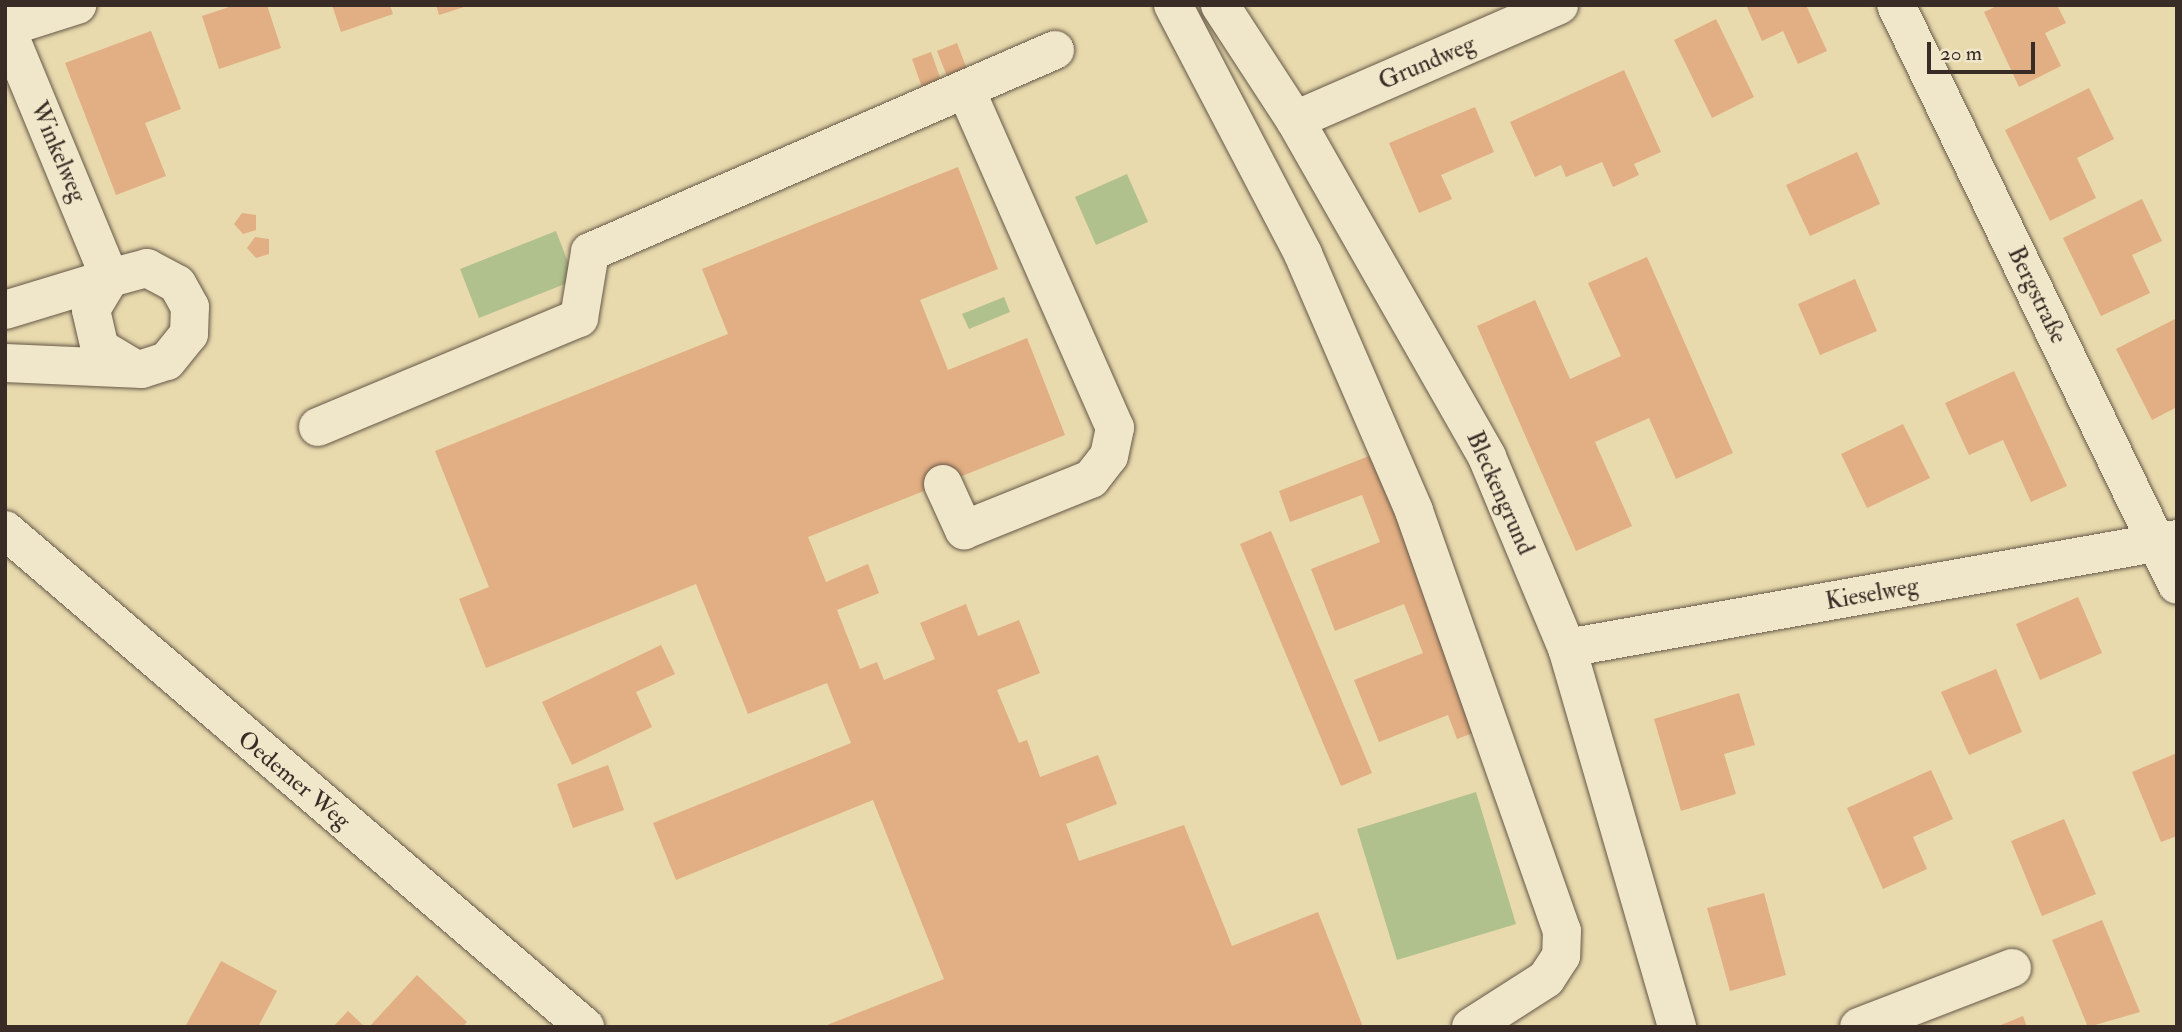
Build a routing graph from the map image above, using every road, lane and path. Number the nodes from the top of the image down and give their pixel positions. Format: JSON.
{"nodes":[{"id":1,"x":77,"y":5,"type":"edge"},
{"id":2,"x":1173,"y":5,"type":"edge"},
{"id":3,"x":1220,"y":5,"type":"edge"},
{"id":4,"x":1559,"y":5,"type":"edge"},
{"id":5,"x":1896,"y":5,"type":"edge"},
{"id":6,"x":6,"y":27,"type":"edge"},
{"id":7,"x":1055,"y":50,"type":"dead end"},
{"id":8,"x":967,"y":92,"type":"junction"},
{"id":9,"x":1295,"y":120,"type":"junction"},
{"id":10,"x":110,"y":278,"type":"junction"},
{"id":11,"x":5,"y":310,"type":"edge"},
{"id":12,"x":5,"y":363,"type":"edge"},
{"id":13,"x":133,"y":368,"type":"junction"},
{"id":14,"x":318,"y":427,"type":"dead end"},
{"id":15,"x":943,"y":484,"type":"dead end"},
{"id":16,"x":5,"y":530,"type":"edge"},
{"id":17,"x":2167,"y":540,"type":"edge"},
{"id":18,"x":2177,"y":585,"type":"edge"},
{"id":19,"x":1567,"y":648,"type":"junction"},
{"id":20,"x":2012,"y":968,"type":"dead end"},
{"id":21,"x":585,"y":1027,"type":"edge"},
{"id":22,"x":1471,"y":1027,"type":"edge"},
{"id":23,"x":1677,"y":1027,"type":"edge"},
{"id":24,"x":1859,"y":1027,"type":"edge"}],
"edges":[{"from":1,"to":6,"type":"street"},
{"from":2,"to":22,"type":"street"},
{"from":3,"to":9,"type":"street","name":"Bleckengrund"},
{"from":4,"to":9,"type":"street","name":"Grundweg"},
{"from":5,"to":17,"type":"street","name":"Bergstraße"},
{"from":6,"to":10,"type":"street","name":"Winkelweg"},
{"from":7,"to":8,"type":"street"},
{"from":8,"to":14,"type":"street"},
{"from":8,"to":15,"type":"street"},
{"from":9,"to":19,"type":"street","name":"Bleckengrund"},
{"from":10,"to":11,"type":"street"},
{"from":10,"to":13,"type":"street"},
{"from":10,"to":13,"type":"street"},
{"from":12,"to":13,"type":"street"},
{"from":16,"to":21,"type":"street","name":"Oedemer Weg"},
{"from":17,"to":18,"type":"street","name":"Bergstraße"},
{"from":17,"to":19,"type":"street","name":"Kieselweg"},
{"from":19,"to":23,"type":"street","name":"Bleckengrund"},
{"from":20,"to":24,"type":"street"}]}
